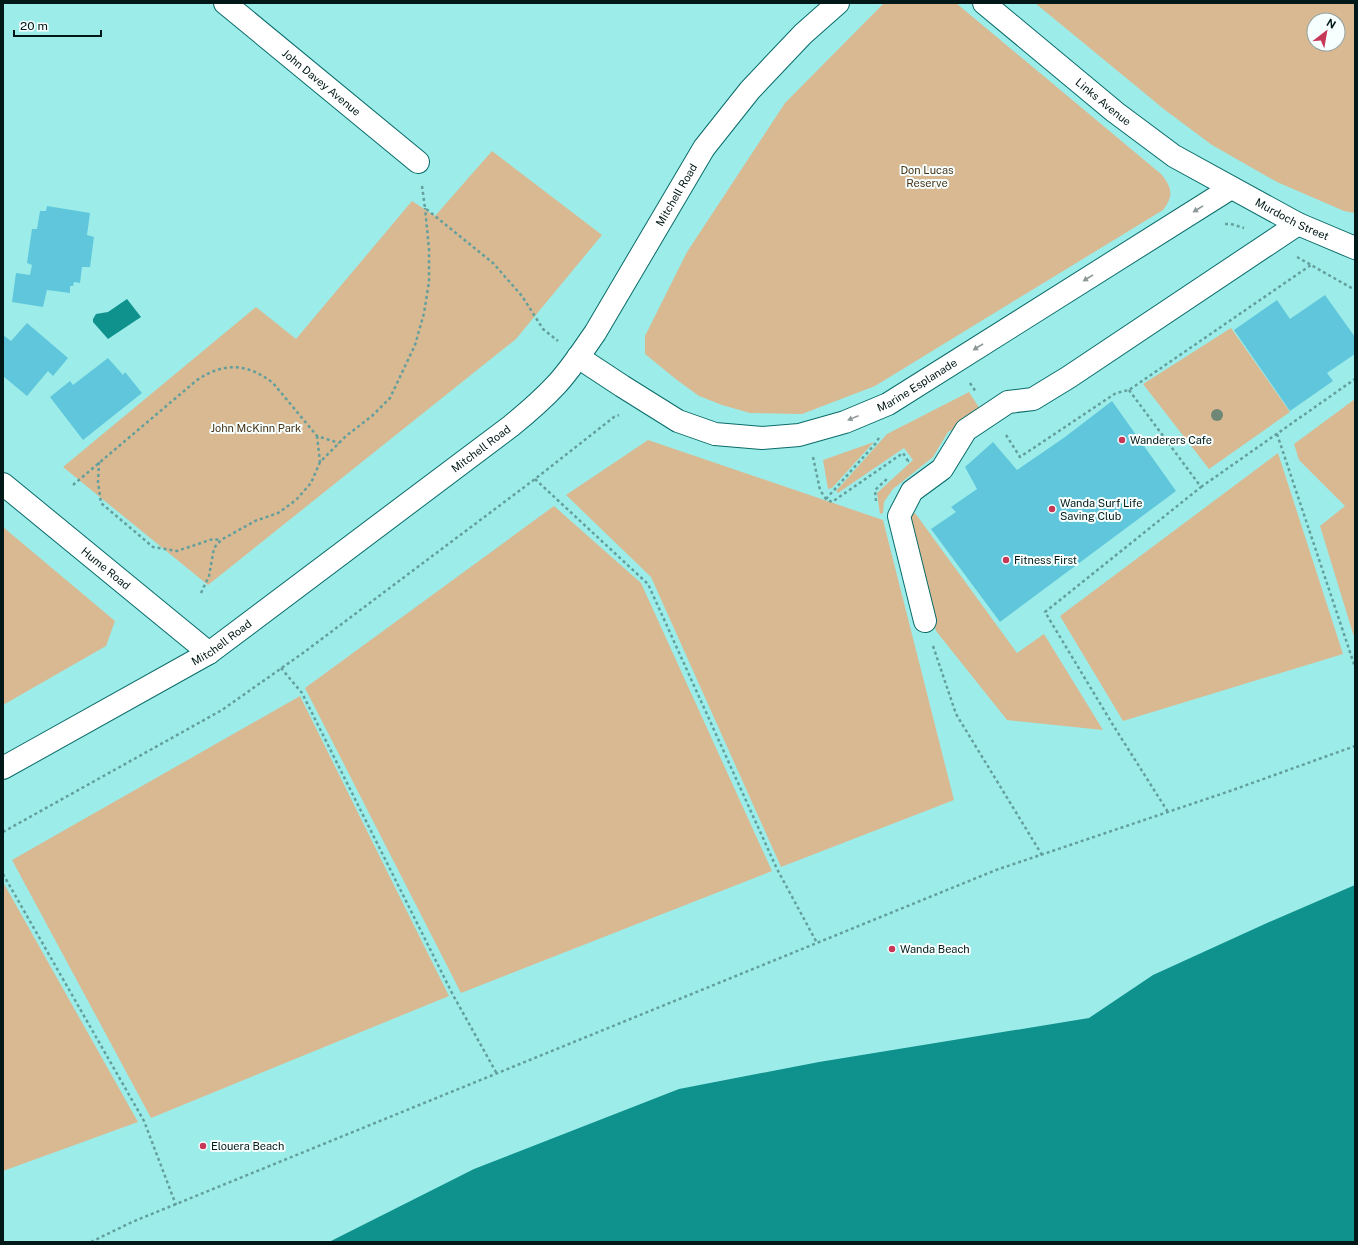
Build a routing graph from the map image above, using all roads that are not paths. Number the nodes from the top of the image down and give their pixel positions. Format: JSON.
{"nodes":[{"id":1,"x":225,"y":3,"type":"edge"},
{"id":2,"x":838,"y":3,"type":"edge"},
{"id":3,"x":984,"y":3,"type":"edge"},
{"id":4,"x":418,"y":162,"type":"road end"},
{"id":5,"x":1231,"y":188,"type":"junction"},
{"id":6,"x":1298,"y":224,"type":"junction"},
{"id":7,"x":1355,"y":248,"type":"edge"},
{"id":8,"x":578,"y":357,"type":"junction"},
{"id":9,"x":3,"y":484,"type":"edge"},
{"id":10,"x":925,"y":621,"type":"road end"},
{"id":11,"x":209,"y":653,"type":"junction"},
{"id":12,"x":3,"y":768,"type":"edge"}],
"edges":[{"from":1,"to":4,"type":"street","name":"John Davey Avenue"},
{"from":2,"to":8,"type":"street","name":"Mitchell Road"},
{"from":3,"to":5,"type":"street","name":"Links Avenue"},
{"from":5,"to":6,"type":"street","name":"Murdoch Street"},
{"from":5,"to":8,"type":"street","name":"Marine Esplanade","one_way":true},
{"from":6,"to":7,"type":"street","name":"Murdoch Street"},
{"from":6,"to":10,"type":"street"},
{"from":8,"to":11,"type":"street","name":"Mitchell Road"},
{"from":9,"to":11,"type":"street","name":"Hume Road"},
{"from":11,"to":12,"type":"street","name":"Mitchell Road"}]}
